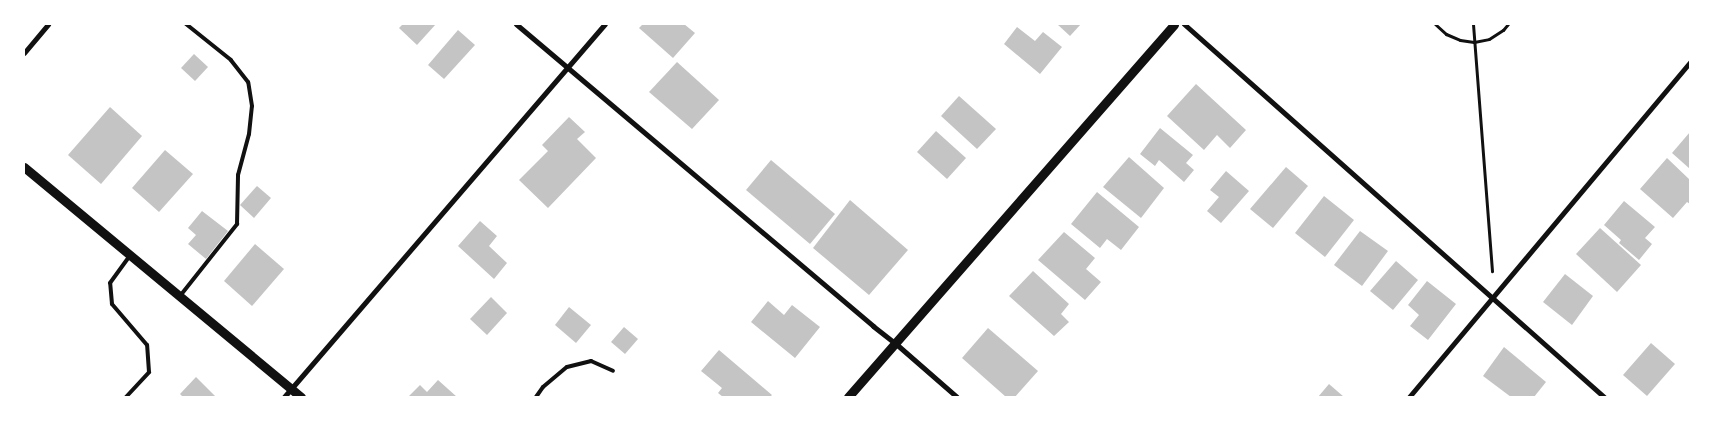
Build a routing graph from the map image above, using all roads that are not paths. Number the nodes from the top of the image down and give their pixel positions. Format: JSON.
{"nodes":[{"id":1,"x":48,"y":24,"type":"edge"},
{"id":2,"x":186,"y":24,"type":"edge"},
{"id":3,"x":516,"y":24,"type":"edge"},
{"id":4,"x":605,"y":24,"type":"edge"},
{"id":5,"x":1174,"y":24,"type":"edge"},
{"id":6,"x":1184,"y":24,"type":"edge"},
{"id":7,"x":24,"y":53,"type":"edge"},
{"id":8,"x":1690,"y":62,"type":"edge"},
{"id":9,"x":567,"y":67,"type":"junction"},
{"id":10,"x":24,"y":167,"type":"edge"},
{"id":11,"x":130,"y":255,"type":"junction"},
{"id":12,"x":180,"y":296,"type":"junction"},
{"id":13,"x":1493,"y":298,"type":"junction"},
{"id":14,"x":896,"y":343,"type":"junction"},
{"id":15,"x":613,"y":372,"type":"dead end"},
{"id":16,"x":291,"y":389,"type":"junction"},
{"id":17,"x":126,"y":397,"type":"edge"},
{"id":18,"x":284,"y":397,"type":"edge"},
{"id":19,"x":301,"y":397,"type":"edge"},
{"id":20,"x":536,"y":397,"type":"edge"},
{"id":21,"x":848,"y":397,"type":"edge"},
{"id":22,"x":957,"y":397,"type":"edge"},
{"id":23,"x":1409,"y":397,"type":"edge"},
{"id":24,"x":1604,"y":397,"type":"edge"}],
"edges":[{"from":1,"to":7,"type":"street"},
{"from":2,"to":12,"type":"lane"},
{"from":3,"to":9,"type":"street"},
{"from":4,"to":9,"type":"street"},
{"from":5,"to":14,"type":"street"},
{"from":6,"to":13,"type":"street"},
{"from":8,"to":13,"type":"street"},
{"from":9,"to":14,"type":"street"},
{"from":9,"to":16,"type":"street"},
{"from":10,"to":11,"type":"street"},
{"from":11,"to":12,"type":"street"},
{"from":11,"to":17,"type":"lane"},
{"from":12,"to":16,"type":"street"},
{"from":13,"to":23,"type":"street"},
{"from":13,"to":24,"type":"street"},
{"from":14,"to":21,"type":"street"},
{"from":14,"to":22,"type":"street"},
{"from":15,"to":20,"type":"lane"},
{"from":16,"to":18,"type":"street"},
{"from":16,"to":19,"type":"street"}]}
